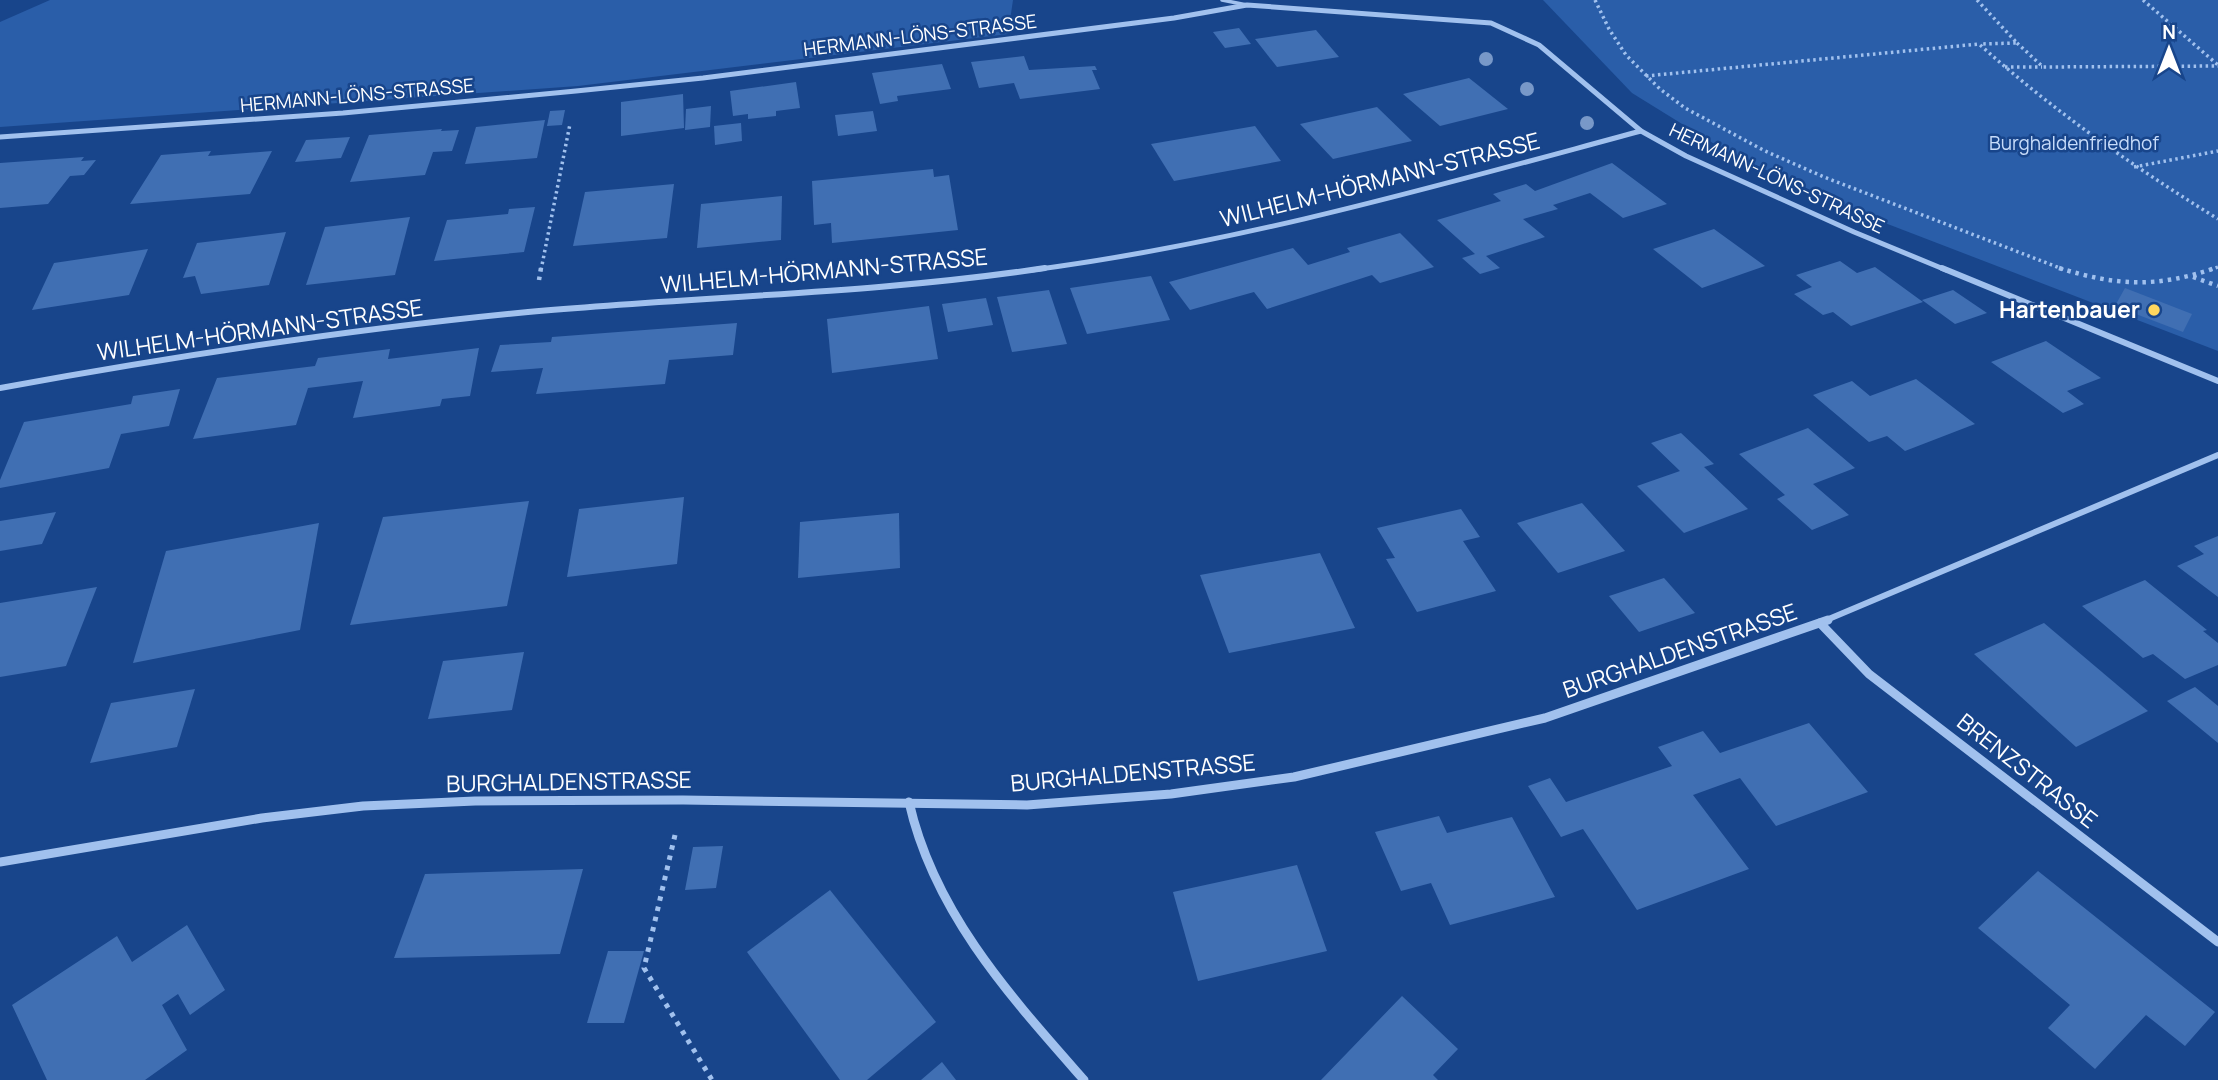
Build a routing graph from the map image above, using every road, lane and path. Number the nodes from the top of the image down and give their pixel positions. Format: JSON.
{"nodes":[{"id":1,"x":1222,"y":0,"type":"edge"},
{"id":2,"x":1595,"y":0,"type":"edge"},
{"id":3,"x":1977,"y":0,"type":"edge"},
{"id":4,"x":2143,"y":0,"type":"edge"},
{"id":5,"x":1245,"y":2,"type":"edge"},
{"id":6,"x":2018,"y":43,"type":"junction"},
{"id":7,"x":1979,"y":44,"type":"junction"},
{"id":8,"x":2218,"y":66,"type":"edge"},
{"id":9,"x":2005,"y":67,"type":"junction"},
{"id":10,"x":2043,"y":67,"type":"junction"},
{"id":11,"x":1646,"y":76,"type":"junction"},
{"id":12,"x":576,"y":91,"type":"junction"},
{"id":13,"x":1641,"y":131,"type":"junction"},
{"id":14,"x":0,"y":138,"type":"edge"},
{"id":15,"x":2218,"y":151,"type":"edge"},
{"id":16,"x":2134,"y":167,"type":"junction"},
{"id":17,"x":2218,"y":219,"type":"edge"},
{"id":18,"x":2218,"y":267,"type":"edge"},
{"id":19,"x":540,"y":276,"type":"dead end"},
{"id":20,"x":2192,"y":276,"type":"junction"},
{"id":21,"x":2218,"y":286,"type":"edge"},
{"id":22,"x":2218,"y":381,"type":"edge"},
{"id":23,"x":0,"y":388,"type":"edge"},
{"id":24,"x":2218,"y":456,"type":"edge"},
{"id":25,"x":1820,"y":623,"type":"junction"},
{"id":26,"x":683,"y":800,"type":"junction"},
{"id":27,"x":909,"y":802,"type":"junction"},
{"id":28,"x":0,"y":862,"type":"edge"},
{"id":29,"x":2218,"y":942,"type":"edge"},
{"id":30,"x":712,"y":1080,"type":"edge"},
{"id":31,"x":1084,"y":1080,"type":"edge"}],
"edges":[{"from":1,"to":5,"type":"lane"},
{"from":2,"to":11,"type":"path"},
{"from":3,"to":6,"type":"path"},
{"from":4,"to":8,"type":"path"},
{"from":5,"to":12,"type":"street","name":"HERMANN-LÖNS-STRASSE"},
{"from":5,"to":13,"type":"street","name":"HERMANN-LÖNS-STRASSE"},
{"from":6,"to":7,"type":"path"},
{"from":6,"to":10,"type":"path"},
{"from":7,"to":9,"type":"path"},
{"from":7,"to":11,"type":"path"},
{"from":8,"to":10,"type":"path"},
{"from":9,"to":10,"type":"path"},
{"from":9,"to":16,"type":"path"},
{"from":11,"to":20,"type":"path"},
{"from":12,"to":14,"type":"street","name":"HERMANN-LÖNS-STRASSE"},
{"from":12,"to":19,"type":"path"},
{"from":13,"to":22,"type":"street","name":"HERMANN-LÖNS-STRASSE"},
{"from":13,"to":23,"type":"street","name":"WILHELM-HÖRMANN-STRASSE"},
{"from":15,"to":16,"type":"path"},
{"from":16,"to":17,"type":"path"},
{"from":18,"to":20,"type":"path"},
{"from":20,"to":21,"type":"path"},
{"from":24,"to":25,"type":"street","name":"BURGHALDENSTRASSE"},
{"from":25,"to":27,"type":"street","name":"BURGHALDENSTRASSE"},
{"from":25,"to":29,"type":"street","name":"BRENZSTRASSE"},
{"from":26,"to":27,"type":"street","name":"BURGHALDENSTRASSE"},
{"from":26,"to":28,"type":"street","name":"BURGHALDENSTRASSE"},
{"from":26,"to":30,"type":"path"},
{"from":27,"to":31,"type":"street"}]}
